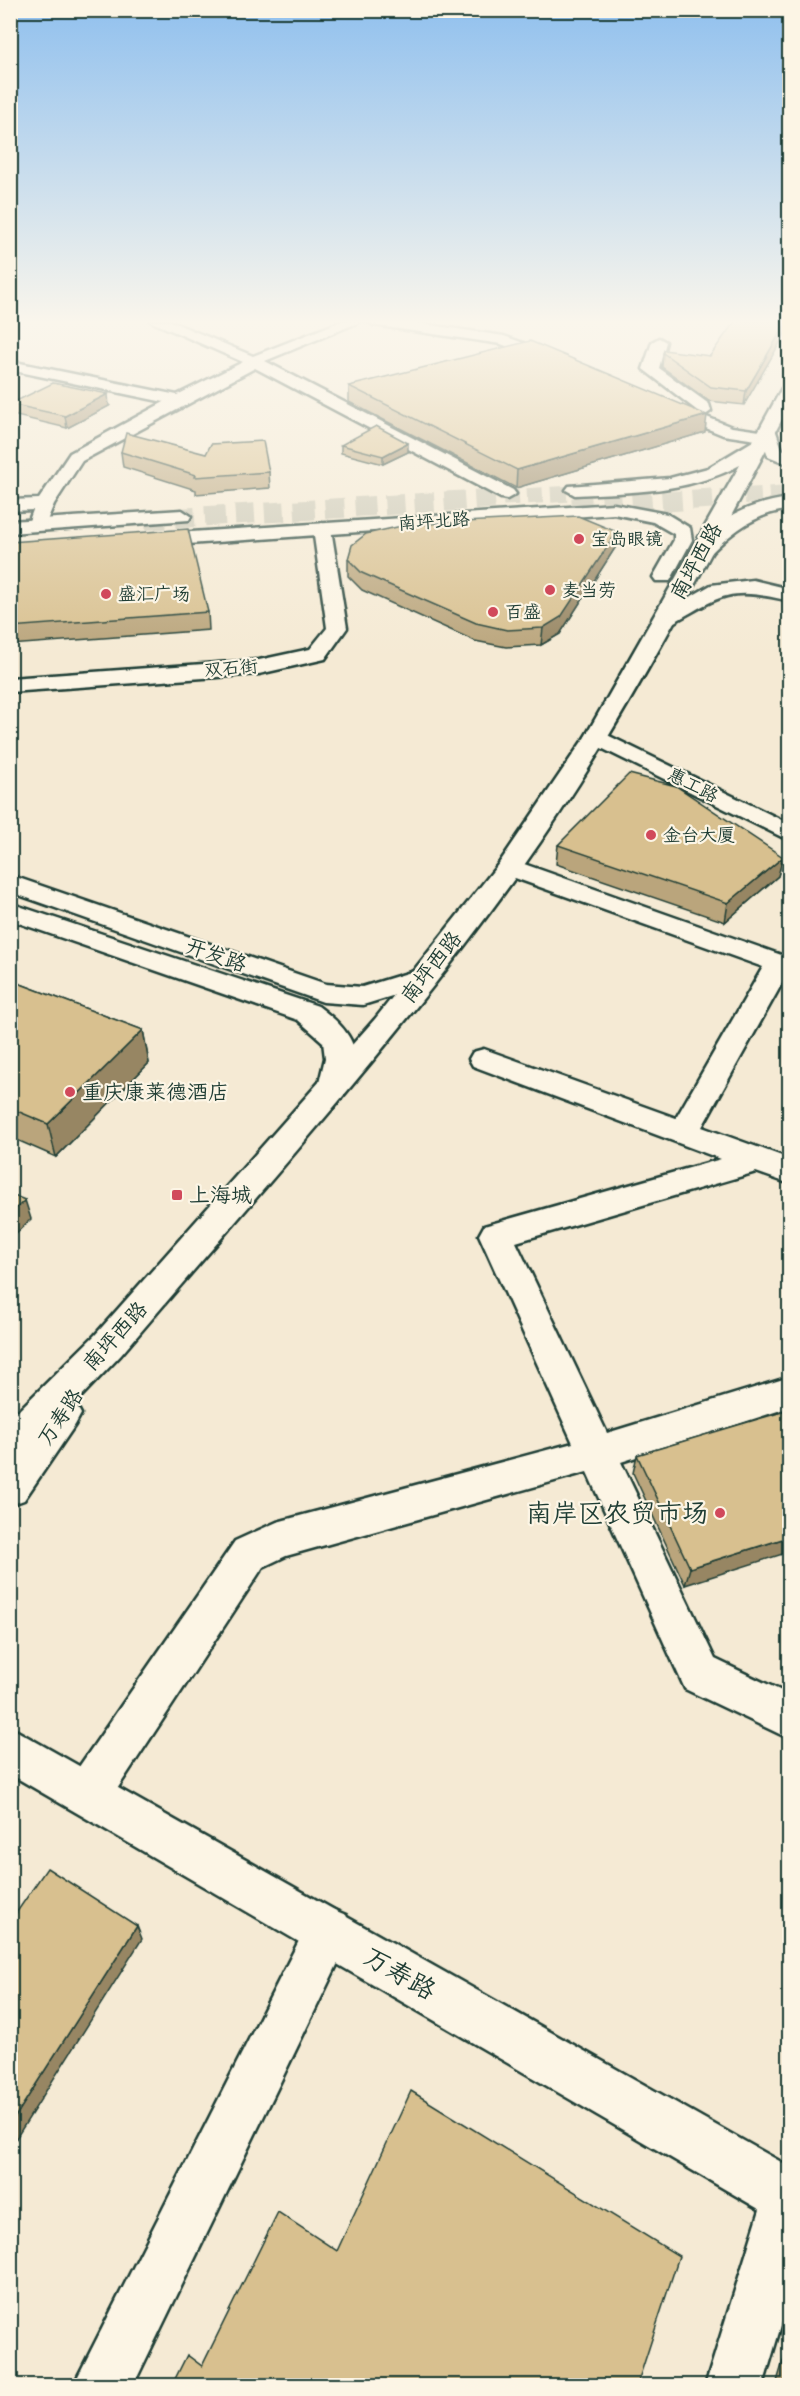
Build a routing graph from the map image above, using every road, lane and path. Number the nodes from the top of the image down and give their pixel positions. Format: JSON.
{"nodes":[{"id":1,"x":118,"y":433,"type":"edge"},
{"id":2,"x":388,"y":433,"type":"edge"},
{"id":3,"x":765,"y":433,"type":"junction"},
{"id":4,"x":789,"y":460,"type":"edge"},
{"id":5,"x":553,"y":491,"type":"dead end"},
{"id":6,"x":530,"y":493,"type":"edge"},
{"id":7,"x":507,"y":494,"type":"junction"},
{"id":8,"x":472,"y":497,"type":"tunnel mouth"},
{"id":9,"x":789,"y":503,"type":"edge"},
{"id":10,"x":45,"y":504,"type":"junction"},
{"id":11,"x":10,"y":506,"type":"edge"},
{"id":12,"x":201,"y":515,"type":"dead end"},
{"id":13,"x":36,"y":525,"type":"junction"},
{"id":14,"x":10,"y":527,"type":"edge"},
{"id":15,"x":322,"y":529,"type":"junction"},
{"id":16,"x":126,"y":542,"type":"edge"},
{"id":17,"x":703,"y":550,"type":"junction"},
{"id":18,"x":789,"y":595,"type":"edge"},
{"id":19,"x":651,"y":598,"type":"dead end"},
{"id":20,"x":662,"y":621,"type":"junction"},
{"id":21,"x":639,"y":627,"type":"dead end"},
{"id":22,"x":10,"y":685,"type":"edge"},
{"id":23,"x":624,"y":688,"type":"junction"},
{"id":24,"x":597,"y":737,"type":"junction"},
{"id":25,"x":789,"y":834,"type":"edge"},
{"id":26,"x":510,"y":867,"type":"junction"},
{"id":27,"x":10,"y":884,"type":"edge"},
{"id":28,"x":10,"y":911,"type":"edge"},
{"id":29,"x":424,"y":977,"type":"junction"},
{"id":30,"x":484,"y":1059,"type":"dead end"},
{"id":31,"x":334,"y":1083,"type":"junction"},
{"id":32,"x":683,"y":1133,"type":"junction"},
{"id":33,"x":773,"y":1166,"type":"edge"},
{"id":34,"x":108,"y":1345,"type":"junction"},
{"id":35,"x":789,"y":1392,"type":"edge"},
{"id":36,"x":10,"y":1444,"type":"edge"},
{"id":37,"x":597,"y":1453,"type":"junction"},
{"id":38,"x":10,"y":1488,"type":"edge"},
{"id":39,"x":789,"y":1718,"type":"edge"},
{"id":40,"x":10,"y":1749,"type":"edge"},
{"id":41,"x":88,"y":1793,"type":"junction"},
{"id":42,"x":329,"y":1932,"type":"junction"},
{"id":43,"x":789,"y":2198,"type":"edge"},
{"id":44,"x":102,"y":2385,"type":"edge"},
{"id":45,"x":734,"y":2385,"type":"edge"}],
"edges":[{"from":1,"to":10,"type":"street"},
{"from":2,"to":7,"type":"street"},
{"from":3,"to":4,"type":"street"},
{"from":3,"to":5,"type":"street"},
{"from":3,"to":17,"type":"street","name":"南坪西路"},
{"from":6,"to":7,"type":"street","name":"南坪北路"},
{"from":7,"to":8,"type":"street","name":"南坪北路"},
{"from":9,"to":17,"type":"street"},
{"from":10,"to":11,"type":"street"},
{"from":10,"to":13,"type":"street"},
{"from":12,"to":13,"type":"street"},
{"from":13,"to":14,"type":"street"},
{"from":15,"to":16,"type":"street","name":"南坪北路"},
{"from":15,"to":19,"type":"street","name":"南坪北路"},
{"from":15,"to":22,"type":"street","name":"双石街"},
{"from":17,"to":20,"type":"street","name":"南坪西路"},
{"from":18,"to":20,"type":"street"},
{"from":20,"to":23,"type":"street","name":"南坪西路"},
{"from":21,"to":23,"type":"street"},
{"from":23,"to":24,"type":"street","name":"南坪西路"},
{"from":24,"to":25,"type":"street","name":"惠工路"},
{"from":24,"to":26,"type":"street","name":"南坪西路"},
{"from":26,"to":29,"type":"street","name":"南坪西路"},
{"from":26,"to":32,"type":"street"},
{"from":27,"to":29,"type":"street","name":"开发路"},
{"from":28,"to":31,"type":"street","name":"开发路"},
{"from":29,"to":31,"type":"street","name":"南坪西路"},
{"from":30,"to":32,"type":"street"},
{"from":31,"to":34,"type":"street","name":"南坪西路"},
{"from":32,"to":33,"type":"street"},
{"from":33,"to":37,"type":"street"},
{"from":34,"to":36,"type":"street","name":"南坪西路"},
{"from":34,"to":38,"type":"street","name":"万寿路"},
{"from":35,"to":37,"type":"street"},
{"from":37,"to":39,"type":"street"},
{"from":37,"to":41,"type":"street"},
{"from":40,"to":41,"type":"street","name":"万寿路"},
{"from":41,"to":42,"type":"street","name":"万寿路"},
{"from":42,"to":43,"type":"street","name":"万寿路"},
{"from":42,"to":44,"type":"street"},
{"from":43,"to":45,"type":"street"}]}
